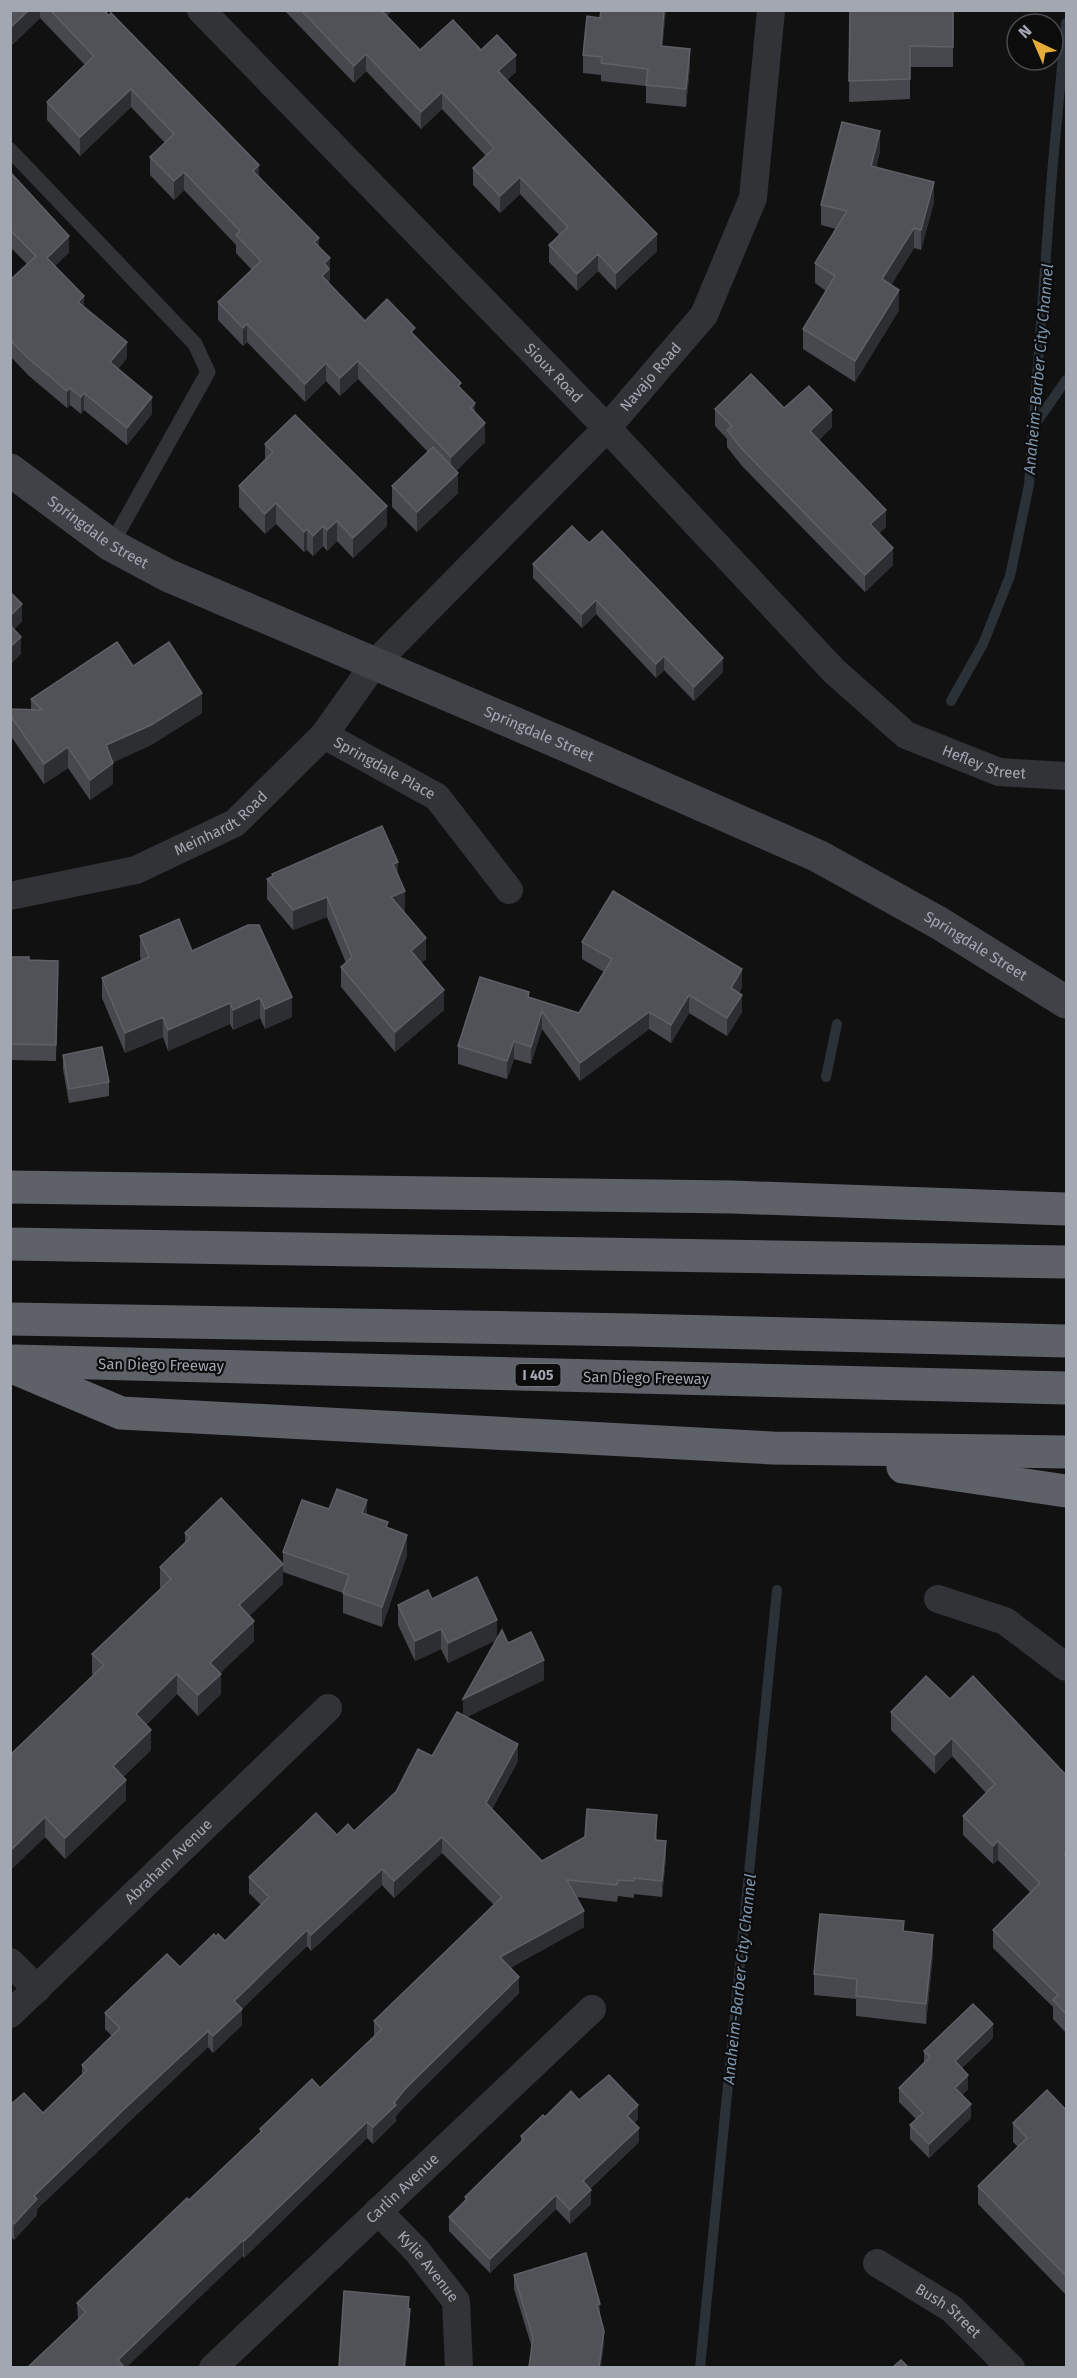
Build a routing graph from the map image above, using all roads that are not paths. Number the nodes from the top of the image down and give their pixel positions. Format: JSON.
{"nodes":[{"id":1,"x":201,"y":10,"type":"edge"},
{"id":2,"x":771,"y":10,"type":"edge"},
{"id":3,"x":10,"y":150,"type":"edge"},
{"id":4,"x":607,"y":428,"type":"junction"},
{"id":5,"x":10,"y":470,"type":"edge"},
{"id":6,"x":111,"y":545,"type":"junction"},
{"id":7,"x":375,"y":663,"type":"junction"},
{"id":8,"x":324,"y":735,"type":"junction"},
{"id":9,"x":906,"y":735,"type":"joint"},
{"id":10,"x":1066,"y":776,"type":"edge"},
{"id":11,"x":509,"y":890,"type":"dead end"},
{"id":12,"x":10,"y":896,"type":"edge"},
{"id":13,"x":1066,"y":1002,"type":"edge"},
{"id":14,"x":10,"y":1187,"type":"edge"},
{"id":15,"x":1066,"y":1209,"type":"edge"},
{"id":16,"x":10,"y":1244,"type":"edge"},
{"id":17,"x":1066,"y":1262,"type":"edge"},
{"id":18,"x":10,"y":1320,"type":"edge"},
{"id":19,"x":1066,"y":1341,"type":"edge"},
{"id":20,"x":10,"y":1361,"type":"edge"},
{"id":21,"x":10,"y":1366,"type":"edge"},
{"id":22,"x":1066,"y":1388,"type":"edge"},
{"id":23,"x":774,"y":1448,"type":"junction"},
{"id":24,"x":1066,"y":1452,"type":"edge"},
{"id":25,"x":1066,"y":1491,"type":"edge"},
{"id":26,"x":938,"y":1599,"type":"dead end"},
{"id":27,"x":1066,"y":1667,"type":"edge"},
{"id":28,"x":328,"y":1708,"type":"dead end"},
{"id":29,"x":10,"y":1962,"type":"edge"},
{"id":30,"x":37,"y":1989,"type":"junction"},
{"id":31,"x":592,"y":2009,"type":"dead end"},
{"id":32,"x":10,"y":2014,"type":"edge"},
{"id":33,"x":378,"y":2211,"type":"junction"},
{"id":34,"x":878,"y":2262,"type":"dead end"},
{"id":35,"x":213,"y":2367,"type":"edge"},
{"id":36,"x":459,"y":2367,"type":"edge"},
{"id":37,"x":1011,"y":2367,"type":"edge"}],
"edges":[{"from":1,"to":4,"type":"street","name":"Sioux Road"},
{"from":2,"to":4,"type":"street","name":"Navajo Road"},
{"from":3,"to":6,"type":"lane"},
{"from":4,"to":7,"type":"street","name":"Navajo Road"},
{"from":4,"to":9,"type":"street","name":"Sioux Road"},
{"from":5,"to":6,"type":"main road","name":"Springdale Street"},
{"from":6,"to":7,"type":"main road","name":"Springdale Street"},
{"from":7,"to":8,"type":"street","name":"Meinhardt Road"},
{"from":7,"to":13,"type":"main road","name":"Springdale Street"},
{"from":8,"to":11,"type":"street","name":"Springdale Place"},
{"from":8,"to":12,"type":"street","name":"Meinhardt Road"},
{"from":9,"to":10,"type":"street","name":"Hefley Street"},
{"from":14,"to":15,"type":"highway"},
{"from":16,"to":17,"type":"highway"},
{"from":18,"to":19,"type":"highway"},
{"from":20,"to":22,"type":"highway","name":"San Diego Freeway","number":"I 405"},
{"from":21,"to":23,"type":"highway"},
{"from":23,"to":24,"type":"highway"},
{"from":23,"to":25,"type":"highway"},
{"from":26,"to":27,"type":"street"},
{"from":28,"to":30,"type":"street","name":"Abraham Avenue"},
{"from":29,"to":30,"type":"street"},
{"from":30,"to":32,"type":"street","name":"Abraham Avenue"},
{"from":31,"to":33,"type":"street","name":"Carlin Avenue"},
{"from":33,"to":35,"type":"street","name":"Carlin Avenue"},
{"from":33,"to":36,"type":"street","name":"Kylie Avenue"},
{"from":34,"to":37,"type":"street","name":"Bush Street"}]}
